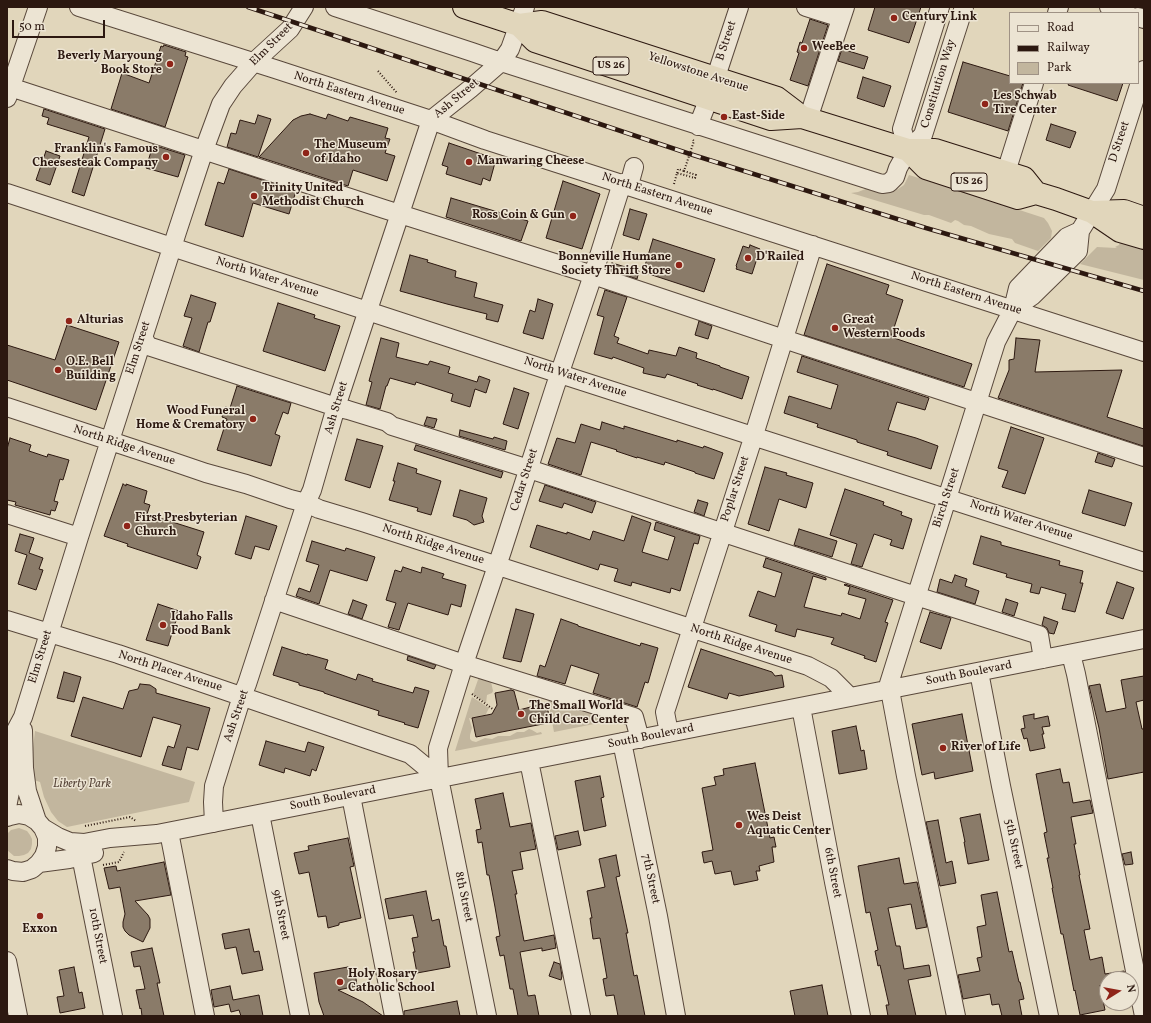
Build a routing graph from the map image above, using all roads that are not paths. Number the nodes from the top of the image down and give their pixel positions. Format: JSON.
{"nodes":[{"id":1,"x":38,"y":7,"type":"edge"},
{"id":2,"x":79,"y":7,"type":"edge"},
{"id":3,"x":304,"y":7,"type":"edge"},
{"id":4,"x":335,"y":7,"type":"edge"},
{"id":5,"x":464,"y":7,"type":"edge"},
{"id":6,"x":739,"y":7,"type":"edge"},
{"id":7,"x":806,"y":7,"type":"edge"},
{"id":8,"x":940,"y":7,"type":"edge"},
{"id":9,"x":964,"y":7,"type":"edge"},
{"id":10,"x":1109,"y":7,"type":"edge"},
{"id":11,"x":843,"y":12,"type":"edge"},
{"id":12,"x":1124,"y":12,"type":"edge"},
{"id":13,"x":522,"y":16,"type":"edge"},
{"id":14,"x":254,"y":62,"type":"junction"},
{"id":15,"x":501,"y":62,"type":"junction"},
{"id":16,"x":1144,"y":70,"type":"edge"},
{"id":17,"x":1034,"y":84,"type":"edge"},
{"id":18,"x":712,"y":88,"type":"junction"},
{"id":19,"x":8,"y":91,"type":"edge"},
{"id":20,"x":805,"y":118,"type":"junction"},
{"id":21,"x":431,"y":120,"type":"junction"},
{"id":22,"x":691,"y":129,"type":"junction"},
{"id":23,"x":204,"y":150,"type":"junction"},
{"id":24,"x":908,"y":150,"type":"junction"},
{"id":25,"x":634,"y":167,"type":"dead end"},
{"id":26,"x":1006,"y":172,"type":"junction"},
{"id":27,"x":625,"y":184,"type":"junction"},
{"id":28,"x":7,"y":193,"type":"edge"},
{"id":29,"x":1036,"y":193,"type":"junction"},
{"id":30,"x":1092,"y":212,"type":"junction"},
{"id":31,"x":400,"y":214,"type":"junction"},
{"id":32,"x":1144,"y":218,"type":"edge"},
{"id":33,"x":1144,"y":238,"type":"edge"},
{"id":34,"x":813,"y":245,"type":"junction"},
{"id":35,"x":172,"y":248,"type":"junction"},
{"id":36,"x":593,"y":275,"type":"junction"},
{"id":37,"x":1013,"y":309,"type":"junction"},
{"id":38,"x":368,"y":310,"type":"junction"},
{"id":39,"x":143,"y":337,"type":"junction"},
{"id":40,"x":784,"y":339,"type":"junction"},
{"id":41,"x":1144,"y":352,"type":"edge"},
{"id":42,"x":560,"y":374,"type":"junction"},
{"id":43,"x":977,"y":402,"type":"junction"},
{"id":44,"x":7,"y":407,"type":"edge"},
{"id":45,"x":336,"y":407,"type":"junction"},
{"id":46,"x":754,"y":435,"type":"junction"},
{"id":47,"x":109,"y":440,"type":"junction"},
{"id":48,"x":1144,"y":456,"type":"edge"},
{"id":49,"x":529,"y":469,"type":"junction"},
{"id":50,"x":947,"y":497,"type":"junction"},
{"id":51,"x":306,"y":503,"type":"junction"},
{"id":52,"x":7,"y":514,"type":"edge"},
{"id":53,"x":722,"y":532,"type":"junction"},
{"id":54,"x":79,"y":537,"type":"junction"},
{"id":55,"x":1144,"y":562,"type":"edge"},
{"id":56,"x":497,"y":566,"type":"junction"},
{"id":57,"x":916,"y":596,"type":"junction"},
{"id":58,"x":274,"y":600,"type":"junction"},
{"id":59,"x":7,"y":620,"type":"edge"},
{"id":60,"x":691,"y":629,"type":"junction"},
{"id":61,"x":48,"y":633,"type":"junction"},
{"id":62,"x":1144,"y":639,"type":"edge"},
{"id":63,"x":1071,"y":654,"type":"junction"},
{"id":64,"x":1043,"y":659,"type":"junction"},
{"id":65,"x":464,"y":664,"type":"junction"},
{"id":66,"x":979,"y":672,"type":"junction"},
{"id":67,"x":888,"y":690,"type":"junction"},
{"id":68,"x":242,"y":696,"type":"junction"},
{"id":69,"x":850,"y":697,"type":"junction"},
{"id":70,"x":801,"y":707,"type":"junction"},
{"id":71,"x":23,"y":717,"type":"junction"},
{"id":72,"x":669,"y":733,"type":"junction"},
{"id":73,"x":640,"y":739,"type":"junction"},
{"id":74,"x":622,"y":742,"type":"junction"},
{"id":75,"x":529,"y":761,"type":"junction"},
{"id":76,"x":439,"y":778,"type":"junction"},
{"id":77,"x":350,"y":796,"type":"junction"},
{"id":78,"x":7,"y":807,"type":"edge"},
{"id":79,"x":260,"y":814,"type":"junction"},
{"id":80,"x":7,"y":817,"type":"edge"},
{"id":81,"x":214,"y":823,"type":"junction"},
{"id":82,"x":40,"y":825,"type":"junction"},
{"id":83,"x":163,"y":833,"type":"junction"},
{"id":84,"x":82,"y":856,"type":"junction"},
{"id":85,"x":39,"y":863,"type":"junction"},
{"id":86,"x":7,"y":869,"type":"edge"},
{"id":87,"x":7,"y":962,"type":"edge"},
{"id":88,"x":18,"y":1016,"type":"edge"},
{"id":89,"x":113,"y":1016,"type":"edge"},
{"id":90,"x":205,"y":1016,"type":"edge"},
{"id":91,"x":300,"y":1016,"type":"edge"},
{"id":92,"x":394,"y":1016,"type":"edge"},
{"id":93,"x":487,"y":1016,"type":"edge"},
{"id":94,"x":581,"y":1016,"type":"edge"},
{"id":95,"x":676,"y":1016,"type":"edge"},
{"id":96,"x":861,"y":1016,"type":"edge"},
{"id":97,"x":956,"y":1016,"type":"edge"},
{"id":98,"x":1050,"y":1016,"type":"edge"},
{"id":99,"x":1144,"y":1016,"type":"edge"}],
"edges":[{"from":1,"to":19,"type":"street"},
{"from":2,"to":14,"type":"street","name":"North Eastern Avenue"},
{"from":3,"to":14,"type":"street","name":"Elm Street"},
{"from":4,"to":15,"type":"street"},
{"from":5,"to":13,"type":"highway","name":"Yellowstone Avenue","number":"US 26"},
{"from":6,"to":18,"type":"street","name":"B Street"},
{"from":7,"to":11,"type":"street"},
{"from":8,"to":24,"type":"street","name":"Constitution Way"},
{"from":9,"to":24,"type":"street","name":"Constitution Way"},
{"from":10,"to":12,"type":"street"},
{"from":11,"to":20,"type":"street"},
{"from":13,"to":15,"type":"street","name":"Ash Street"},
{"from":13,"to":18,"type":"highway","name":"Yellowstone Avenue","number":"US 26"},
{"from":14,"to":21,"type":"street","name":"North Eastern Avenue"},
{"from":14,"to":23,"type":"street","name":"Elm Street"},
{"from":15,"to":21,"type":"street","name":"Ash Street"},
{"from":15,"to":22,"type":"street"},
{"from":16,"to":30,"type":"street","name":"D Street"},
{"from":17,"to":26,"type":"street"},
{"from":18,"to":20,"type":"highway","name":"Yellowstone Avenue","number":"US 26"},
{"from":18,"to":22,"type":"street","name":"B Street"},
{"from":19,"to":23,"type":"street"},
{"from":20,"to":24,"type":"highway","name":"Yellowstone Avenue","number":"US 26"},
{"from":21,"to":27,"type":"street","name":"North Eastern Avenue"},
{"from":21,"to":31,"type":"street","name":"Ash Street"},
{"from":22,"to":24,"type":"street"},
{"from":23,"to":31,"type":"street"},
{"from":23,"to":35,"type":"street","name":"Elm Street"},
{"from":24,"to":26,"type":"highway","name":"Yellowstone Avenue","number":"US 26"},
{"from":24,"to":29,"type":"highway","name":"Yellowstone Avenue","number":"US 26"},
{"from":25,"to":27,"type":"street","name":"Cedar Street"},
{"from":26,"to":29,"type":"highway","name":"Yellowstone Avenue","number":"US 26"},
{"from":27,"to":34,"type":"street","name":"North Eastern Avenue"},
{"from":27,"to":36,"type":"street","name":"Cedar Street"},
{"from":28,"to":35,"type":"street","name":"North Water Avenue"},
{"from":29,"to":30,"type":"highway"},
{"from":30,"to":32,"type":"highway"},
{"from":30,"to":33,"type":"highway"},
{"from":30,"to":37,"type":"street","name":"Birch Street"},
{"from":31,"to":36,"type":"street"},
{"from":31,"to":38,"type":"street","name":"Ash Street"},
{"from":34,"to":37,"type":"street","name":"North Eastern Avenue"},
{"from":34,"to":40,"type":"street","name":"Poplar Street"},
{"from":35,"to":38,"type":"street","name":"North Water Avenue"},
{"from":35,"to":39,"type":"street","name":"Elm Street"},
{"from":36,"to":40,"type":"street"},
{"from":36,"to":42,"type":"street","name":"Cedar Street"},
{"from":37,"to":41,"type":"street","name":"North Eastern Avenue"},
{"from":37,"to":43,"type":"street","name":"Birch Street"},
{"from":38,"to":42,"type":"street","name":"North Water Avenue"},
{"from":38,"to":45,"type":"street","name":"Ash Street"},
{"from":39,"to":45,"type":"street"},
{"from":39,"to":47,"type":"street","name":"Elm Street"},
{"from":40,"to":43,"type":"street"},
{"from":40,"to":46,"type":"street","name":"Poplar Street"},
{"from":42,"to":46,"type":"street","name":"North Water Avenue"},
{"from":42,"to":49,"type":"street","name":"Cedar Street"},
{"from":43,"to":48,"type":"street"},
{"from":43,"to":50,"type":"street","name":"Birch Street"},
{"from":44,"to":47,"type":"street","name":"North Ridge Avenue"},
{"from":45,"to":49,"type":"street"},
{"from":45,"to":51,"type":"street","name":"Ash Street"},
{"from":46,"to":50,"type":"street","name":"North Water Avenue"},
{"from":46,"to":53,"type":"street","name":"Poplar Street"},
{"from":47,"to":51,"type":"street","name":"North Ridge Avenue"},
{"from":47,"to":54,"type":"street","name":"Elm Street"},
{"from":49,"to":53,"type":"street"},
{"from":49,"to":56,"type":"street","name":"Cedar Street"},
{"from":50,"to":55,"type":"street","name":"North Water Avenue"},
{"from":50,"to":57,"type":"street","name":"Birch Street"},
{"from":51,"to":56,"type":"street","name":"North Ridge Avenue"},
{"from":51,"to":58,"type":"street","name":"Ash Street"},
{"from":52,"to":54,"type":"street"},
{"from":53,"to":57,"type":"street"},
{"from":53,"to":60,"type":"street","name":"Poplar Street"},
{"from":54,"to":61,"type":"street","name":"Elm Street"},
{"from":56,"to":60,"type":"street","name":"North Ridge Avenue"},
{"from":56,"to":65,"type":"street","name":"Cedar Street"},
{"from":57,"to":64,"type":"street"},
{"from":57,"to":67,"type":"street","name":"Birch Street"},
{"from":58,"to":65,"type":"street"},
{"from":58,"to":68,"type":"street","name":"Ash Street"},
{"from":59,"to":61,"type":"street","name":"North Placer Avenue"},
{"from":60,"to":69,"type":"street","name":"North Ridge Avenue"},
{"from":60,"to":72,"type":"street","name":"Poplar Street"},
{"from":61,"to":68,"type":"street","name":"North Placer Avenue"},
{"from":61,"to":71,"type":"street","name":"Elm Street"},
{"from":62,"to":63,"type":"street","name":"South Boulevard"},
{"from":63,"to":64,"type":"street","name":"South Boulevard"},
{"from":63,"to":99,"type":"street"},
{"from":64,"to":66,"type":"street","name":"South Boulevard"},
{"from":65,"to":73,"type":"street"},
{"from":65,"to":76,"type":"street","name":"Cedar Street"},
{"from":66,"to":67,"type":"street","name":"South Boulevard"},
{"from":66,"to":98,"type":"street","name":"5th Street"},
{"from":67,"to":69,"type":"street","name":"South Boulevard"},
{"from":67,"to":97,"type":"street"},
{"from":68,"to":76,"type":"street","name":"North Placer Avenue"},
{"from":68,"to":81,"type":"street","name":"Ash Street"},
{"from":69,"to":70,"type":"street","name":"South Boulevard"},
{"from":70,"to":72,"type":"street","name":"South Boulevard"},
{"from":70,"to":96,"type":"street","name":"6th Street"},
{"from":71,"to":78,"type":"street","name":"Elm Street"},
{"from":71,"to":82,"type":"street","name":"Elm Street"},
{"from":72,"to":73,"type":"street","name":"South Boulevard"},
{"from":73,"to":74,"type":"street","name":"South Boulevard"},
{"from":74,"to":75,"type":"street","name":"South Boulevard"},
{"from":74,"to":95,"type":"street","name":"7th Street"},
{"from":75,"to":76,"type":"street","name":"South Boulevard"},
{"from":75,"to":94,"type":"street"},
{"from":76,"to":77,"type":"street","name":"South Boulevard"},
{"from":76,"to":93,"type":"street","name":"8th Street"},
{"from":77,"to":79,"type":"street","name":"South Boulevard"},
{"from":77,"to":92,"type":"street"},
{"from":79,"to":81,"type":"street","name":"South Boulevard"},
{"from":79,"to":91,"type":"street","name":"9th Street"},
{"from":80,"to":82,"type":"street","name":"South Boulevard"},
{"from":81,"to":83,"type":"street","name":"South Boulevard"},
{"from":82,"to":83,"type":"street","name":"South Boulevard"},
{"from":82,"to":85,"type":"street","name":"Elm Street"},
{"from":83,"to":84,"type":"street","name":"South Boulevard"},
{"from":83,"to":90,"type":"street"},
{"from":84,"to":85,"type":"street","name":"South Boulevard"},
{"from":84,"to":89,"type":"street","name":"10th Street"},
{"from":85,"to":86,"type":"street","name":"South Boulevard"},
{"from":87,"to":88,"type":"street"}]}
